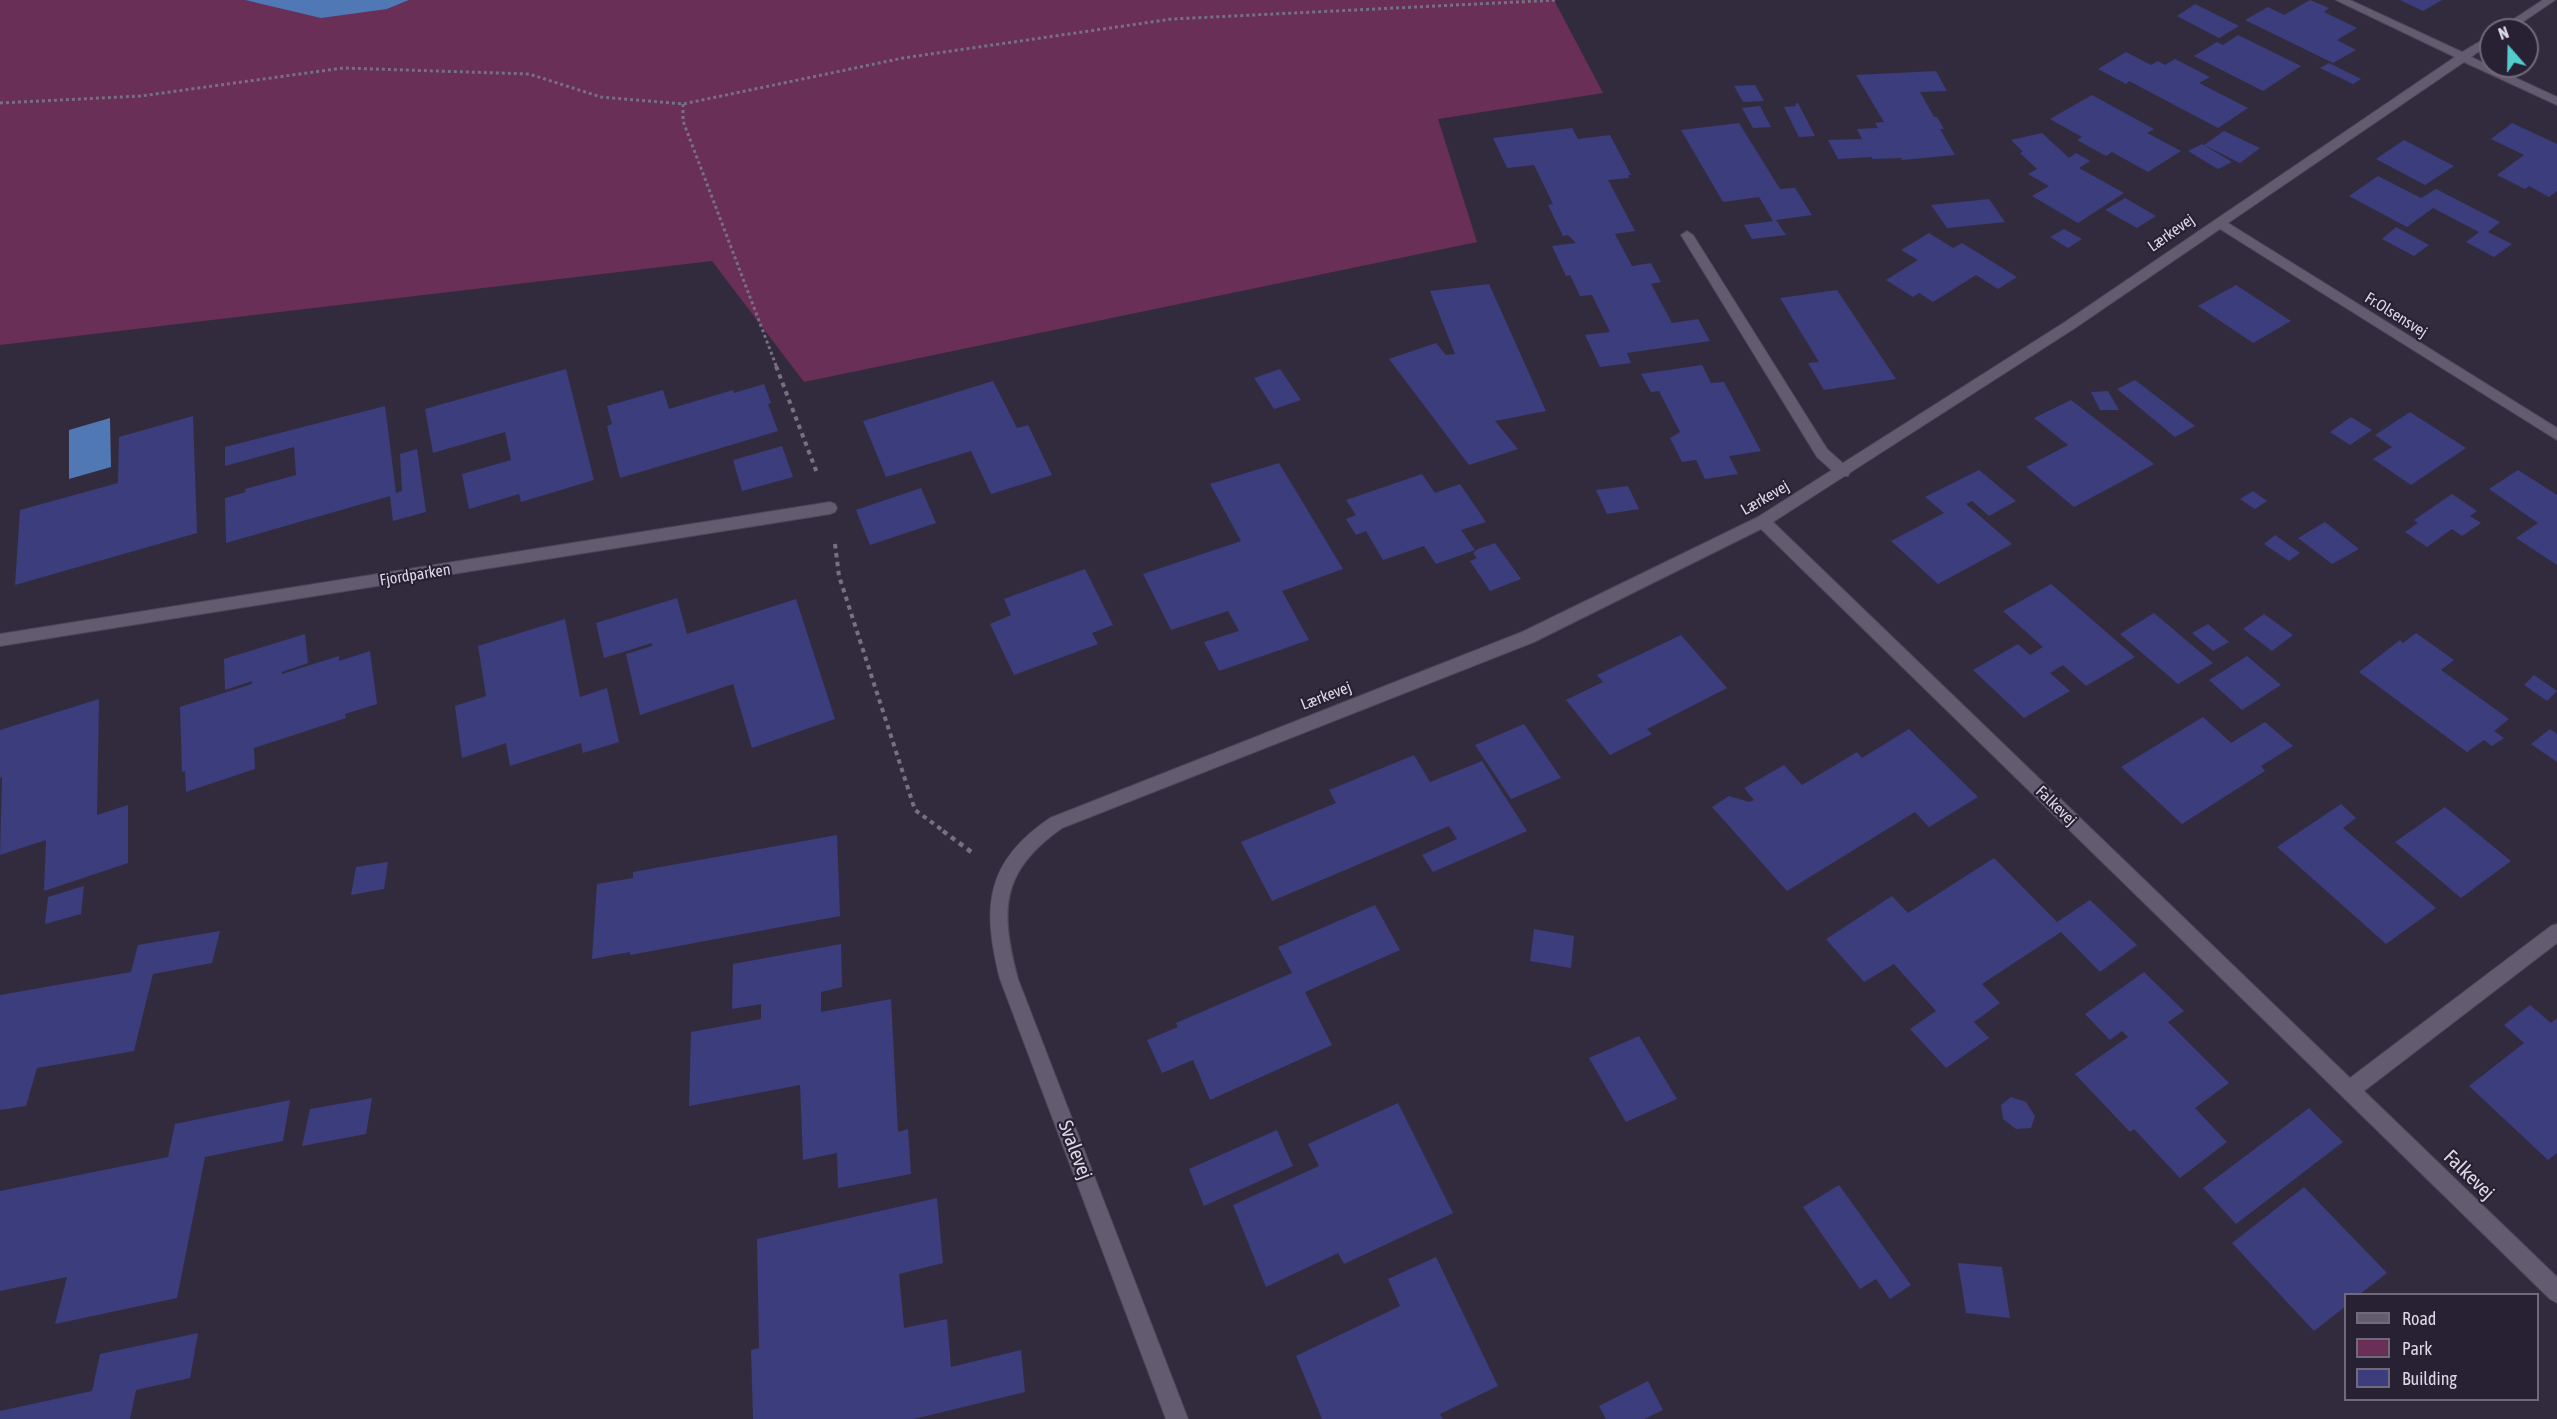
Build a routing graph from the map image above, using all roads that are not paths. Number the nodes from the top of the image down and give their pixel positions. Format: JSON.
{"nodes":[{"id":1,"x":2342,"y":0,"type":"edge"},
{"id":2,"x":2550,"y":0,"type":"edge"},
{"id":3,"x":2522,"y":18,"type":"edge"},
{"id":4,"x":2479,"y":46,"type":"edge"},
{"id":5,"x":2462,"y":57,"type":"junction"},
{"id":6,"x":2557,"y":101,"type":"edge"},
{"id":7,"x":2218,"y":222,"type":"junction"},
{"id":8,"x":1688,"y":235,"type":"dead end"},
{"id":9,"x":2557,"y":435,"type":"edge"},
{"id":10,"x":1843,"y":472,"type":"junction"},
{"id":11,"x":830,"y":508,"type":"dead end"},
{"id":12,"x":1763,"y":521,"type":"junction"},
{"id":13,"x":0,"y":640,"type":"edge"},
{"id":14,"x":1004,"y":876,"type":"joint"},
{"id":15,"x":2557,"y":932,"type":"edge"},
{"id":16,"x":2349,"y":1090,"type":"junction"},
{"id":17,"x":2557,"y":1292,"type":"edge"},
{"id":18,"x":1178,"y":1419,"type":"edge"}],
"edges":[{"from":1,"to":5,"type":"street"},
{"from":2,"to":3,"type":"street"},
{"from":4,"to":5,"type":"street","name":"Lærkevej"},
{"from":5,"to":6,"type":"street"},
{"from":5,"to":7,"type":"street","name":"Lærkevej"},
{"from":7,"to":9,"type":"street","name":"Fr.Olsensvej"},
{"from":7,"to":10,"type":"street","name":"Lærkevej"},
{"from":8,"to":10,"type":"street"},
{"from":10,"to":12,"type":"street","name":"Lærkevej"},
{"from":11,"to":13,"type":"street","name":"Fjordparken"},
{"from":12,"to":14,"type":"street","name":"Lærkevej"},
{"from":12,"to":16,"type":"street","name":"Falkevej"},
{"from":14,"to":18,"type":"street","name":"Svalevej"},
{"from":15,"to":16,"type":"street"},
{"from":16,"to":17,"type":"street","name":"Falkevej"}]}
